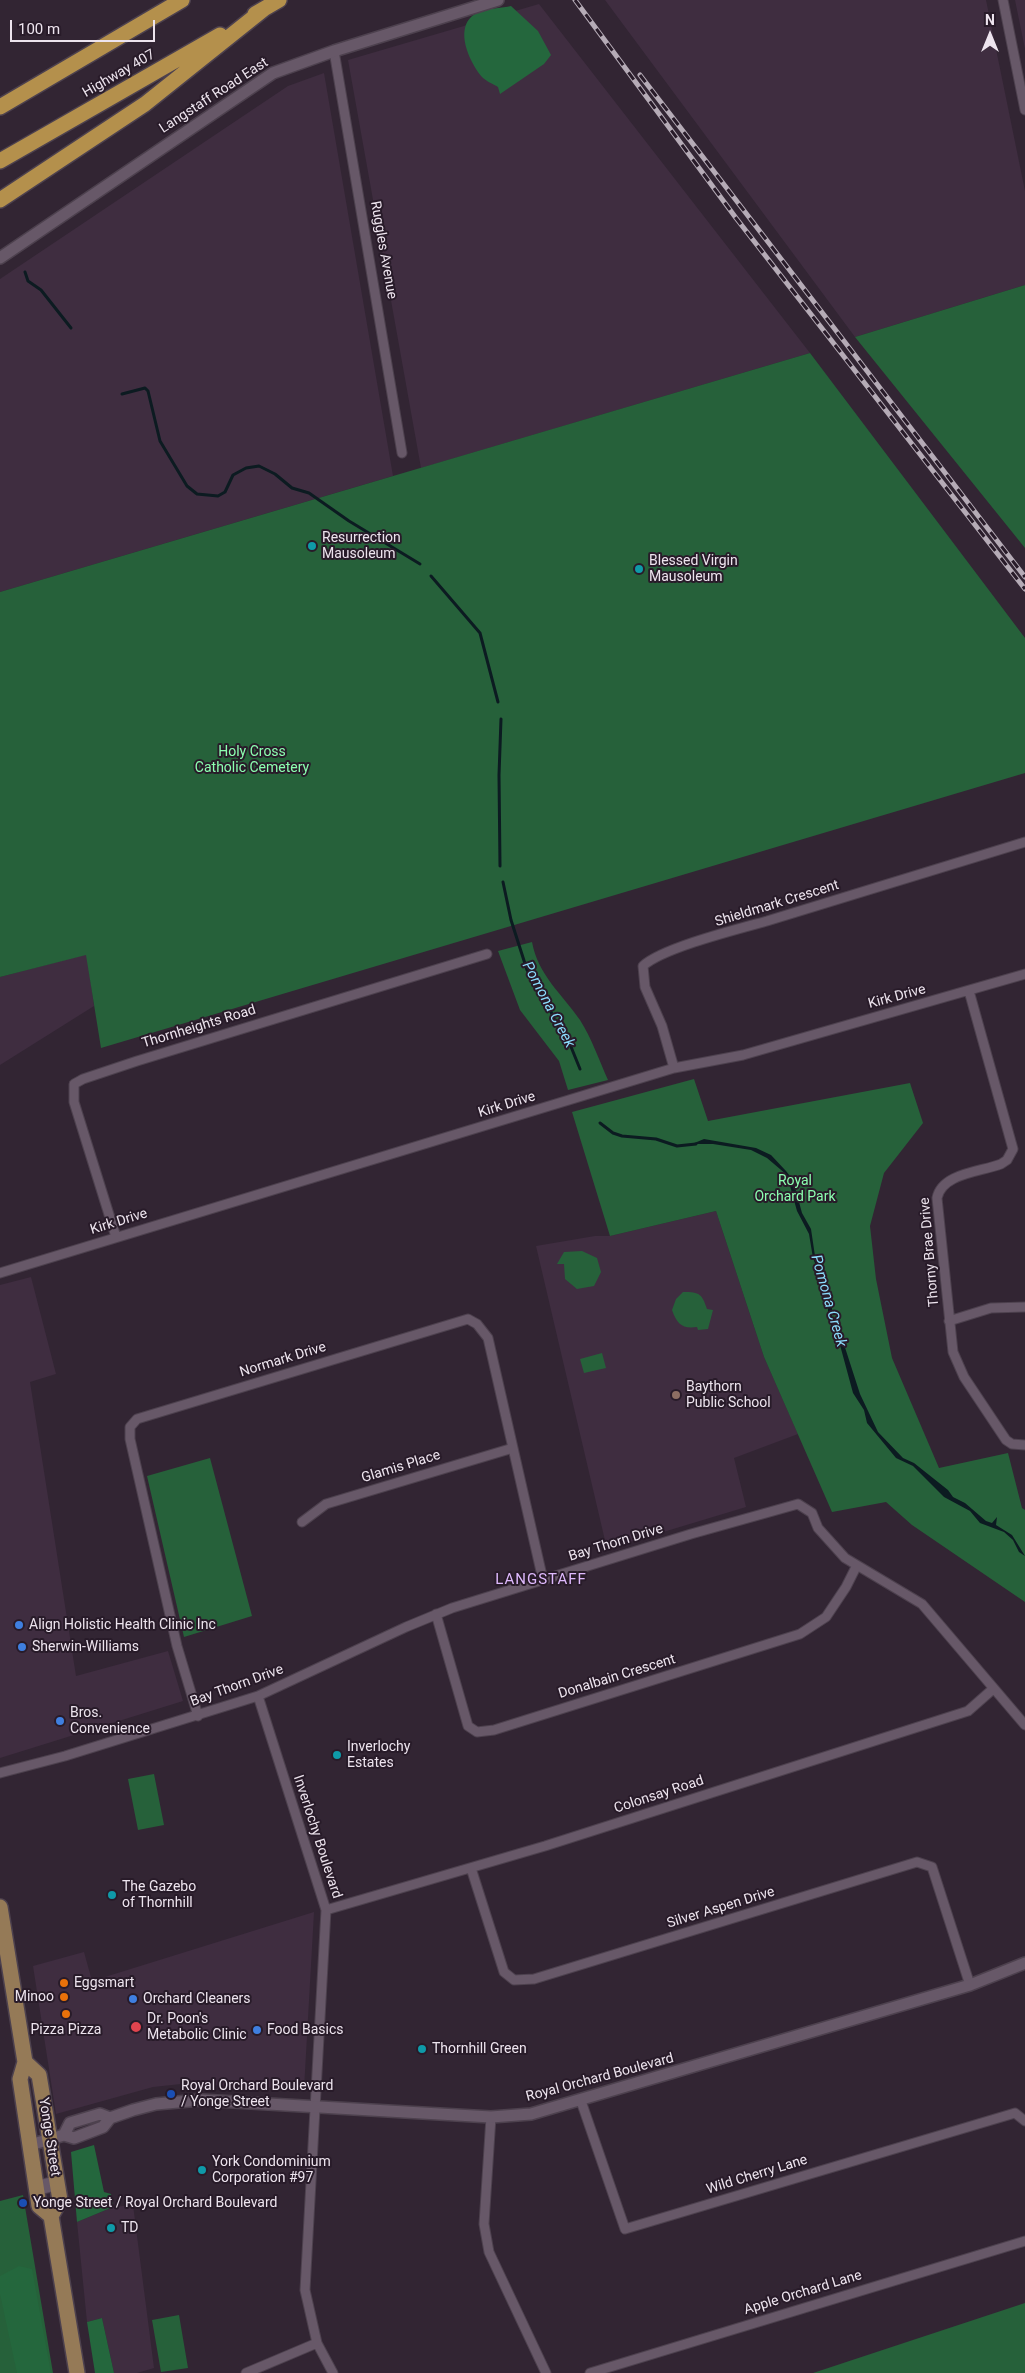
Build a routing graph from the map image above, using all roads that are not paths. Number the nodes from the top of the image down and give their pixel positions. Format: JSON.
{"nodes":[{"id":1,"x":182,"y":0,"type":"edge"},
{"id":2,"x":279,"y":0,"type":"edge"},
{"id":3,"x":498,"y":0,"type":"edge"},
{"id":4,"x":1003,"y":0,"type":"edge"},
{"id":5,"x":264,"y":9,"type":"junction"},
{"id":6,"x":334,"y":51,"type":"junction"},
{"id":7,"x":0,"y":107,"type":"edge"},
{"id":8,"x":1025,"y":110,"type":"edge"},
{"id":9,"x":0,"y":161,"type":"edge"},
{"id":10,"x":0,"y":200,"type":"edge"},
{"id":11,"x":0,"y":258,"type":"edge"},
{"id":12,"x":402,"y":453,"type":"dead end"},
{"id":13,"x":1025,"y":842,"type":"edge"},
{"id":14,"x":487,"y":954,"type":"dead end"},
{"id":15,"x":1025,"y":974,"type":"edge"},
{"id":16,"x":969,"y":991,"type":"junction"},
{"id":17,"x":674,"y":1068,"type":"junction"},
{"id":18,"x":116,"y":1237,"type":"junction"},
{"id":19,"x":0,"y":1273,"type":"edge"},
{"id":20,"x":1025,"y":1307,"type":"edge"},
{"id":21,"x":949,"y":1321,"type":"junction"},
{"id":22,"x":1025,"y":1445,"type":"edge"},
{"id":23,"x":513,"y":1448,"type":"junction"},
{"id":24,"x":302,"y":1522,"type":"dead end"},
{"id":25,"x":856,"y":1567,"type":"junction"},
{"id":26,"x":543,"y":1580,"type":"junction"},
{"id":27,"x":436,"y":1614,"type":"junction"},
{"id":28,"x":993,"y":1689,"type":"junction"},
{"id":29,"x":258,"y":1696,"type":"junction"},
{"id":30,"x":198,"y":1716,"type":"junction"},
{"id":31,"x":1025,"y":1726,"type":"edge"},
{"id":32,"x":0,"y":1773,"type":"edge"},
{"id":33,"x":471,"y":1868,"type":"junction"},
{"id":34,"x":0,"y":1907,"type":"edge"},
{"id":35,"x":326,"y":1910,"type":"junction"},
{"id":36,"x":1025,"y":1963,"type":"edge"},
{"id":37,"x":970,"y":1985,"type":"junction"},
{"id":38,"x":25,"y":2062,"type":"junction"},
{"id":39,"x":581,"y":2101,"type":"junction"},
{"id":40,"x":315,"y":2107,"type":"junction"},
{"id":41,"x":491,"y":2118,"type":"junction"},
{"id":42,"x":1025,"y":2121,"type":"edge"},
{"id":43,"x":57,"y":2137,"type":"junction"},
{"id":44,"x":30,"y":2145,"type":"junction"},
{"id":45,"x":57,"y":2183,"type":"junction"},
{"id":46,"x":36,"y":2188,"type":"junction"},
{"id":47,"x":51,"y":2216,"type":"junction"},
{"id":48,"x":1025,"y":2241,"type":"edge"},
{"id":49,"x":318,"y":2343,"type":"junction"},
{"id":50,"x":77,"y":2373,"type":"edge"},
{"id":51,"x":246,"y":2373,"type":"edge"},
{"id":52,"x":333,"y":2373,"type":"edge"},
{"id":53,"x":546,"y":2373,"type":"edge"},
{"id":54,"x":590,"y":2373,"type":"edge"}],
"edges":[{"from":1,"to":7,"type":"highway"},
{"from":2,"to":5,"type":"highway","name":"Highway 407"},
{"from":3,"to":6,"type":"street","name":"Langstaff Road East"},
{"from":4,"to":8,"type":"street"},
{"from":5,"to":9,"type":"highway","name":"Highway 407"},
{"from":5,"to":10,"type":"highway"},
{"from":6,"to":11,"type":"street","name":"Langstaff Road East"},
{"from":6,"to":12,"type":"street","name":"Ruggles Avenue"},
{"from":13,"to":17,"type":"street","name":"Shieldmark Crescent"},
{"from":14,"to":18,"type":"street","name":"Thornheights Road"},
{"from":15,"to":16,"type":"street","name":"Kirk Drive"},
{"from":16,"to":17,"type":"street","name":"Kirk Drive"},
{"from":16,"to":21,"type":"street","name":"Thorny Brae Drive"},
{"from":17,"to":18,"type":"street","name":"Kirk Drive"},
{"from":18,"to":19,"type":"street","name":"Kirk Drive"},
{"from":20,"to":21,"type":"street"},
{"from":21,"to":22,"type":"street","name":"Thorny Brae Drive"},
{"from":23,"to":24,"type":"street","name":"Glamis Place"},
{"from":23,"to":26,"type":"street","name":"Normark Drive"},
{"from":23,"to":30,"type":"street","name":"Normark Drive"},
{"from":25,"to":26,"type":"street","name":"Bay Thorn Drive"},
{"from":25,"to":27,"type":"street","name":"Donalbain Crescent"},
{"from":25,"to":28,"type":"street","name":"Bay Thorn Drive"},
{"from":26,"to":27,"type":"street","name":"Bay Thorn Drive"},
{"from":27,"to":29,"type":"street","name":"Bay Thorn Drive"},
{"from":28,"to":31,"type":"street","name":"Bay Thorn Drive"},
{"from":28,"to":33,"type":"street","name":"Colonsay Road"},
{"from":29,"to":30,"type":"street","name":"Bay Thorn Drive"},
{"from":29,"to":35,"type":"street","name":"Inverlochy Boulevard"},
{"from":30,"to":32,"type":"street","name":"Bay Thorn Drive"},
{"from":33,"to":35,"type":"street","name":"Colonsay Road"},
{"from":33,"to":37,"type":"street","name":"Silver Aspen Drive"},
{"from":34,"to":38,"type":"main road","name":"Yonge Street"},
{"from":35,"to":40,"type":"street","name":"Inverlochy Boulevard"},
{"from":36,"to":37,"type":"street","name":"Royal Orchard Boulevard"},
{"from":37,"to":39,"type":"street","name":"Royal Orchard Boulevard"},
{"from":38,"to":43,"type":"main road","name":"Yonge Street"},
{"from":38,"to":44,"type":"main road","name":"Yonge Street"},
{"from":39,"to":41,"type":"street","name":"Royal Orchard Boulevard"},
{"from":39,"to":42,"type":"street","name":"Wild Cherry Lane"},
{"from":40,"to":41,"type":"street","name":"Royal Orchard Boulevard"},
{"from":40,"to":43,"type":"street","name":"Royal Orchard Boulevard"},
{"from":40,"to":49,"type":"street","name":"Inverlochy Boulevard"},
{"from":41,"to":53,"type":"street"},
{"from":43,"to":44,"type":"street","name":"Royal Orchard Boulevard"},
{"from":43,"to":45,"type":"main road","name":"Yonge Street"},
{"from":44,"to":46,"type":"main road","name":"Yonge Street"},
{"from":45,"to":46,"type":"main road"},
{"from":45,"to":47,"type":"main road","name":"Yonge Street"},
{"from":46,"to":47,"type":"main road","name":"Yonge Street"},
{"from":47,"to":50,"type":"main road","name":"Yonge Street"},
{"from":48,"to":54,"type":"street","name":"Apple Orchard Lane"},
{"from":49,"to":51,"type":"street"},
{"from":49,"to":52,"type":"street","name":"Inverlochy Boulevard"}]}
